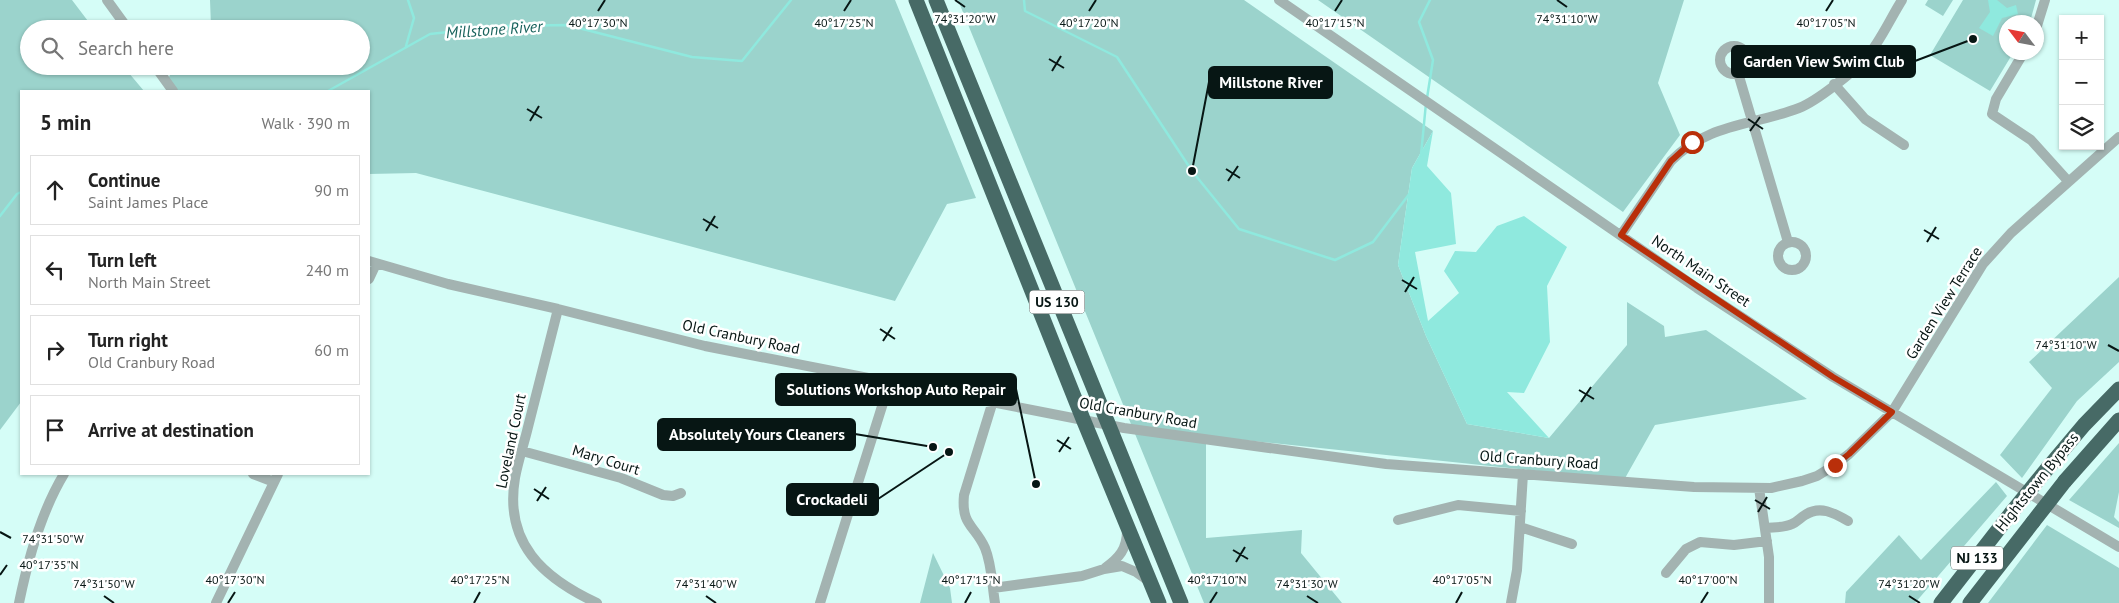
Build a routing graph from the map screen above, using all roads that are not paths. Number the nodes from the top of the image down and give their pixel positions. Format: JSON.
{"nodes":[{"id":1,"x":107,"y":0,"type":"edge"},
{"id":2,"x":916,"y":0,"type":"edge"},
{"id":3,"x":936,"y":0,"type":"edge"},
{"id":4,"x":1279,"y":0,"type":"edge"},
{"id":5,"x":1902,"y":0,"type":"edge"},
{"id":6,"x":2045,"y":0,"type":"edge"},
{"id":7,"x":2040,"y":15,"type":"edge"},
{"id":8,"x":121,"y":20,"type":"edge"},
{"id":9,"x":2019,"y":60,"type":"edge"},
{"id":10,"x":1738,"y":73,"type":"dead end"},
{"id":11,"x":161,"y":75,"type":"edge"},
{"id":12,"x":1834,"y":84,"type":"junction"},
{"id":13,"x":172,"y":90,"type":"edge"},
{"id":14,"x":1752,"y":121,"type":"junction"},
{"id":15,"x":2119,"y":137,"type":"edge"},
{"id":16,"x":1904,"y":145,"type":"dead end"},
{"id":17,"x":2068,"y":180,"type":"junction"},
{"id":18,"x":1621,"y":235,"type":"junction"},
{"id":19,"x":1788,"y":242,"type":"dead end"},
{"id":20,"x":372,"y":262,"type":"edge"},
{"id":21,"x":558,"y":309,"type":"junction"},
{"id":22,"x":890,"y":381,"type":"junction"},
{"id":23,"x":2119,"y":389,"type":"edge"},
{"id":24,"x":993,"y":401,"type":"junction"},
{"id":25,"x":1892,"y":412,"type":"junction"},
{"id":26,"x":1082,"y":419,"type":"junction"},
{"id":27,"x":2119,"y":420,"type":"edge"},
{"id":28,"x":1107,"y":425,"type":"junction"},
{"id":29,"x":522,"y":451,"type":"junction"},
{"id":30,"x":1523,"y":474,"type":"junction"},
{"id":31,"x":64,"y":475,"type":"edge"},
{"id":32,"x":259,"y":475,"type":"edge"},
{"id":33,"x":276,"y":478,"type":"edge"},
{"id":34,"x":1758,"y":488,"type":"junction"},
{"id":35,"x":681,"y":493,"type":"dead end"},
{"id":36,"x":1521,"y":512,"type":"junction"},
{"id":37,"x":1398,"y":520,"type":"dead end"},
{"id":38,"x":1848,"y":521,"type":"dead end"},
{"id":39,"x":1126,"y":524,"type":"junction"},
{"id":40,"x":1520,"y":527,"type":"junction"},
{"id":41,"x":1765,"y":528,"type":"junction"},
{"id":42,"x":1767,"y":541,"type":"junction"},
{"id":43,"x":1572,"y":544,"type":"dead end"},
{"id":44,"x":2119,"y":547,"type":"edge"},
{"id":45,"x":1104,"y":568,"type":"junction"},
{"id":46,"x":1666,"y":573,"type":"dead end"},
{"id":47,"x":1150,"y":582,"type":"junction"},
{"id":48,"x":993,"y":588,"type":"junction"},
{"id":49,"x":19,"y":603,"type":"edge"},
{"id":50,"x":216,"y":603,"type":"edge"},
{"id":51,"x":597,"y":603,"type":"edge"},
{"id":52,"x":820,"y":603,"type":"edge"},
{"id":53,"x":995,"y":603,"type":"edge"},
{"id":54,"x":1159,"y":603,"type":"edge"},
{"id":55,"x":1180,"y":603,"type":"edge"},
{"id":56,"x":1511,"y":603,"type":"edge"},
{"id":57,"x":1770,"y":603,"type":"edge"},
{"id":58,"x":1941,"y":603,"type":"edge"},
{"id":59,"x":1970,"y":603,"type":"edge"}],
"edges":[{"from":1,"to":8,"type":"street"},
{"from":2,"to":26,"type":"highway","number":"US 130"},
{"from":3,"to":28,"type":"highway","number":"US 130"},
{"from":4,"to":18,"type":"street","name":"North Main Street"},
{"from":5,"to":12,"type":"street"},
{"from":6,"to":7,"type":"street"},
{"from":9,"to":17,"type":"street"},
{"from":10,"to":14,"type":"street"},
{"from":11,"to":13,"type":"street"},
{"from":12,"to":14,"type":"street"},
{"from":12,"to":16,"type":"street"},
{"from":14,"to":18,"type":"street"},
{"from":14,"to":19,"type":"street"},
{"from":15,"to":17,"type":"street","name":"Garden View Terrace"},
{"from":17,"to":25,"type":"street","name":"Garden View Terrace"},
{"from":18,"to":25,"type":"street","name":"North Main Street"},
{"from":20,"to":21,"type":"street","name":"Old Cranbury Road"},
{"from":21,"to":22,"type":"street","name":"Old Cranbury Road"},
{"from":21,"to":29,"type":"street","name":"Loveland Court"},
{"from":22,"to":24,"type":"street","name":"Old Cranbury Road"},
{"from":22,"to":52,"type":"street"},
{"from":23,"to":58,"type":"highway","name":"Hightstown Bypass","number":"NJ 133","bridge":true},
{"from":24,"to":26,"type":"street","name":"Old Cranbury Road"},
{"from":24,"to":48,"type":"street"},
{"from":25,"to":34,"type":"street","name":"Old Cranbury Road"},
{"from":25,"to":44,"type":"street","name":"North Main Street"},
{"from":26,"to":28,"type":"street","name":"Old Cranbury Road"},
{"from":26,"to":39,"type":"highway","number":"US 130"},
{"from":27,"to":59,"type":"highway","name":"Hightstown Bypass","number":"NJ 133","bridge":true},
{"from":28,"to":30,"type":"street","name":"Old Cranbury Road"},
{"from":28,"to":55,"type":"highway","number":"US 130"},
{"from":29,"to":35,"type":"street","name":"Mary Court"},
{"from":29,"to":51,"type":"street","name":"Loveland Court"},
{"from":30,"to":34,"type":"street","name":"Old Cranbury Road"},
{"from":30,"to":36,"type":"street"},
{"from":31,"to":49,"type":"street"},
{"from":32,"to":33,"type":"street"},
{"from":33,"to":50,"type":"street"},
{"from":34,"to":41,"type":"street"},
{"from":36,"to":37,"type":"street"},
{"from":36,"to":40,"type":"street"},
{"from":38,"to":41,"type":"street"},
{"from":39,"to":45,"type":"street"},
{"from":39,"to":47,"type":"highway","number":"US 130"},
{"from":40,"to":43,"type":"street"},
{"from":40,"to":56,"type":"street"},
{"from":41,"to":42,"type":"street"},
{"from":42,"to":46,"type":"street"},
{"from":42,"to":57,"type":"street"},
{"from":45,"to":47,"type":"street"},
{"from":45,"to":48,"type":"street"},
{"from":47,"to":54,"type":"highway","number":"US 130"},
{"from":48,"to":53,"type":"street"}]}
